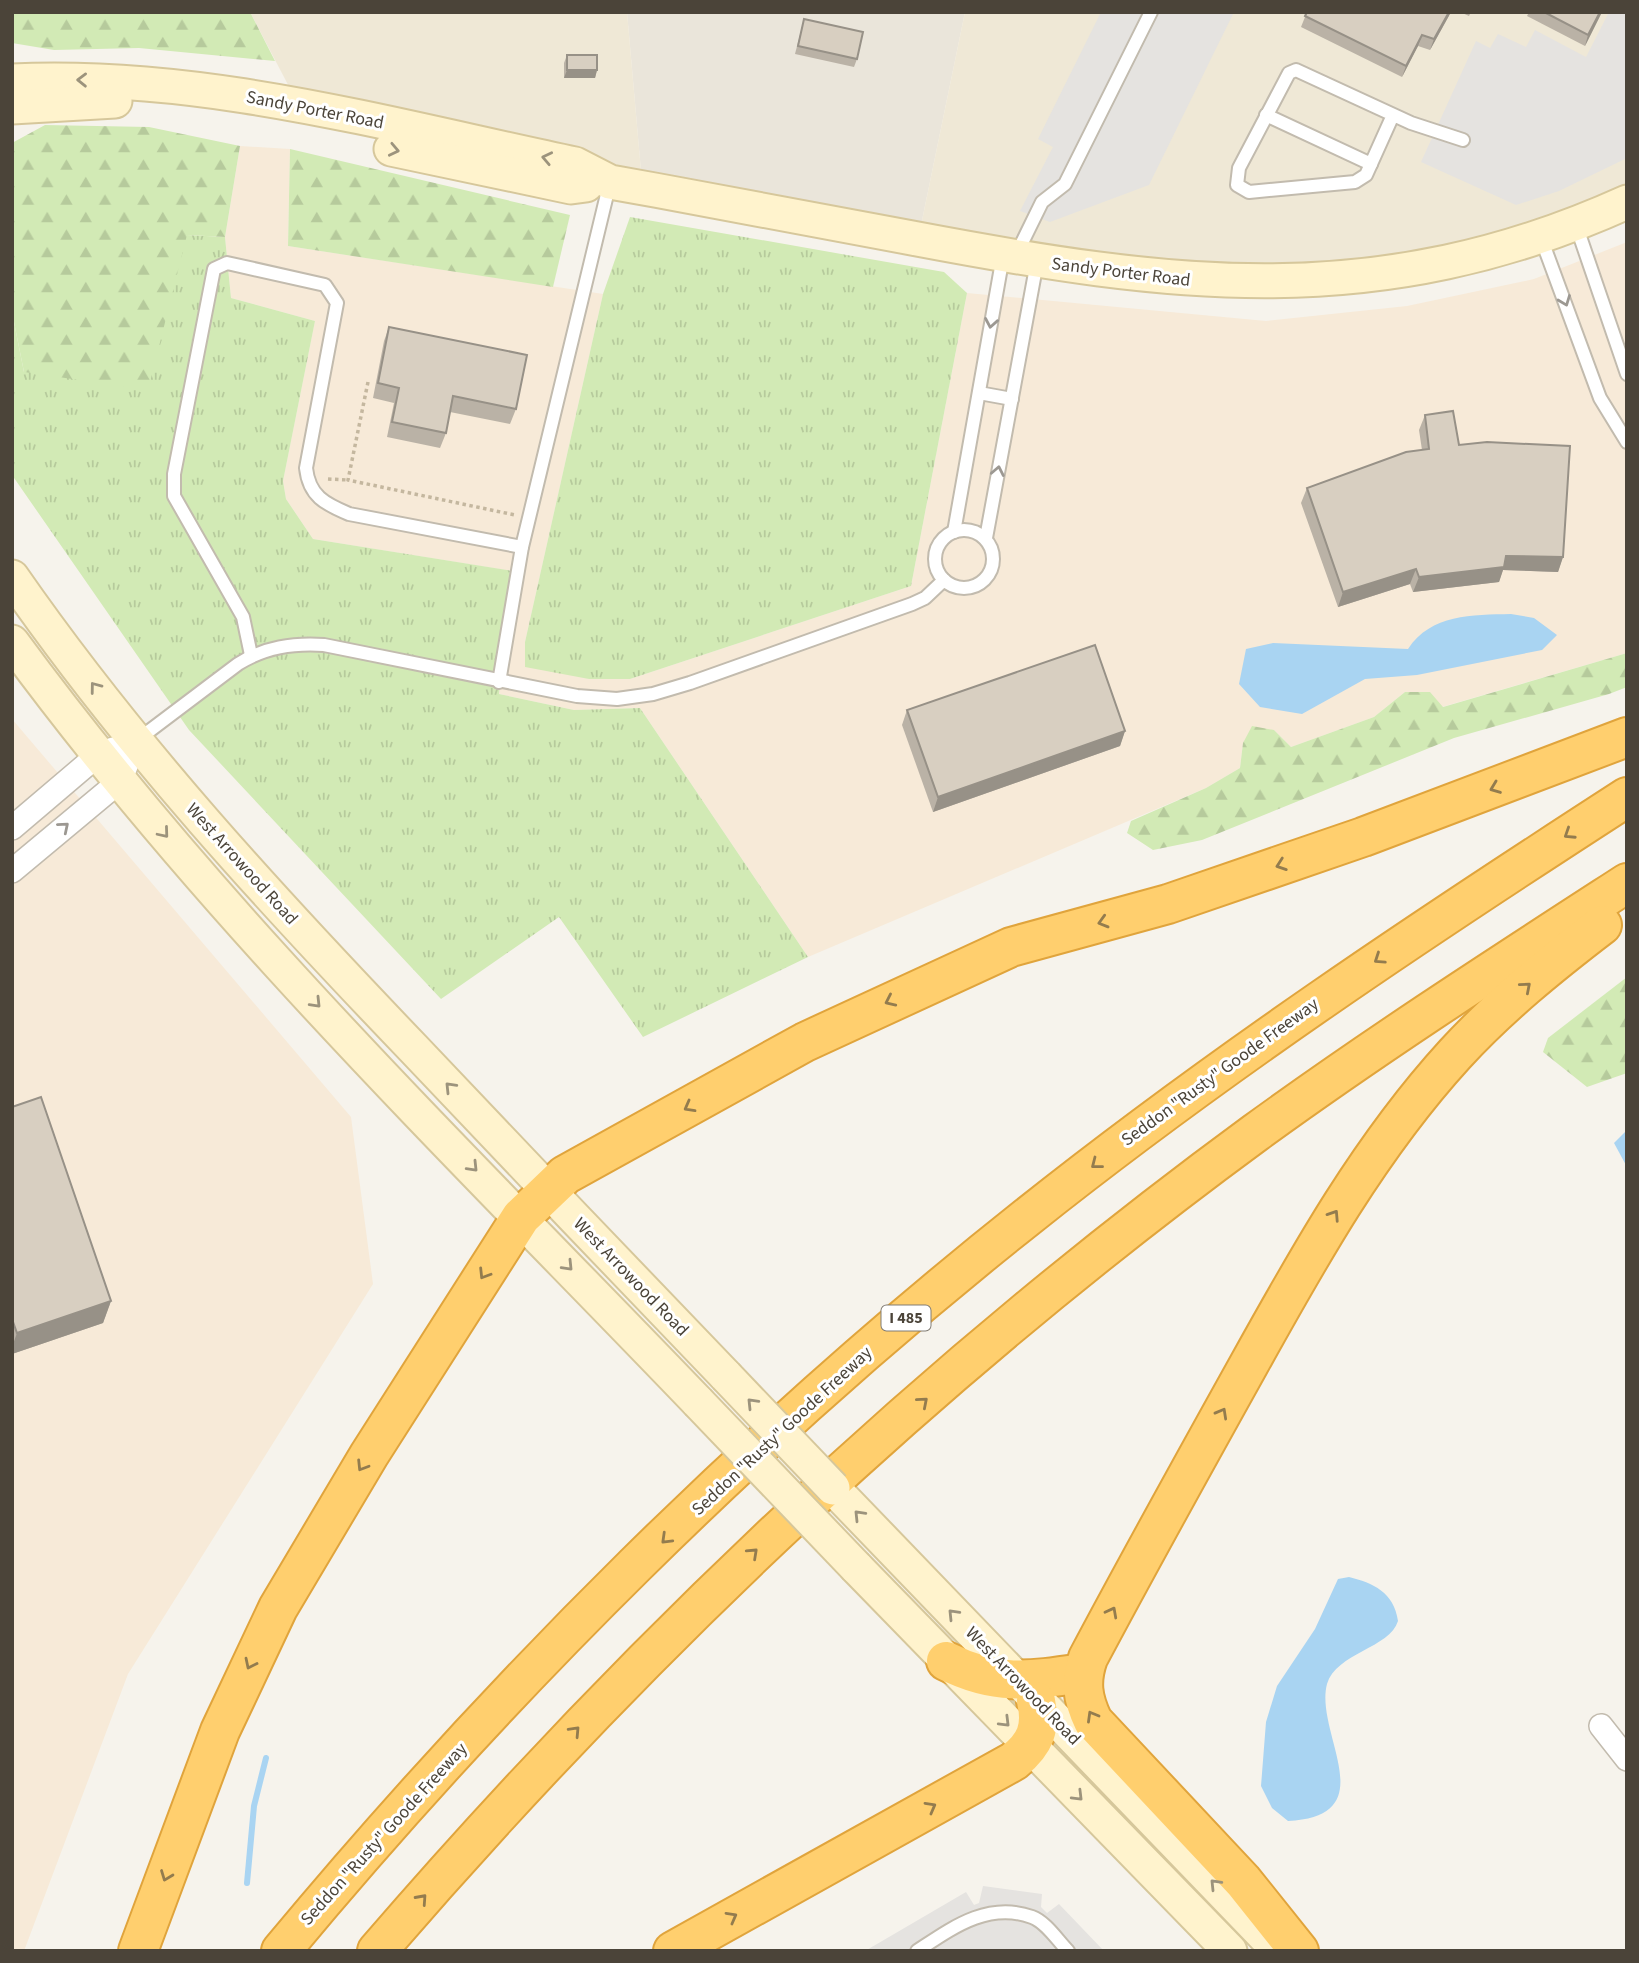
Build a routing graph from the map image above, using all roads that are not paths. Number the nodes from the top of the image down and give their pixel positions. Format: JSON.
{"nodes":[{"id":1,"x":1151,"y":12,"type":"edge"},
{"id":2,"x":12,"y":81,"type":"edge"},
{"id":3,"x":12,"y":107,"type":"edge"},
{"id":4,"x":1266,"y":115,"type":"junction"},
{"id":5,"x":1393,"y":115,"type":"junction"},
{"id":6,"x":1463,"y":140,"type":"dead end"},
{"id":7,"x":1371,"y":164,"type":"junction"},
{"id":8,"x":610,"y":182,"type":"junction"},
{"id":9,"x":1627,"y":202,"type":"edge"},
{"id":10,"x":1576,"y":225,"type":"junction"},
{"id":11,"x":1541,"y":237,"type":"junction"},
{"id":12,"x":1018,"y":258,"type":"junction"},
{"id":13,"x":1627,"y":373,"type":"edge"},
{"id":14,"x":979,"y":393,"type":"junction"},
{"id":15,"x":1012,"y":399,"type":"junction"},
{"id":16,"x":1627,"y":442,"type":"edge"},
{"id":17,"x":954,"y":531,"type":"junction"},
{"id":18,"x":986,"y":538,"type":"junction"},
{"id":19,"x":522,"y":547,"type":"junction"},
{"id":20,"x":12,"y":577,"type":"edge"},
{"id":21,"x":944,"y":580,"type":"junction"},
{"id":22,"x":12,"y":642,"type":"edge"},
{"id":23,"x":251,"y":655,"type":"junction"},
{"id":24,"x":499,"y":682,"type":"junction"},
{"id":25,"x":1627,"y":737,"type":"edge"},
{"id":26,"x":136,"y":741,"type":"junction"},
{"id":27,"x":99,"y":754,"type":"junction"},
{"id":28,"x":120,"y":781,"type":"junction"},
{"id":29,"x":1627,"y":797,"type":"edge"},
{"id":30,"x":12,"y":828,"type":"edge"},
{"id":31,"x":12,"y":871,"type":"edge"},
{"id":32,"x":1627,"y":883,"type":"edge"},
{"id":33,"x":1627,"y":907,"type":"edge"},
{"id":34,"x":548,"y":1190,"type":"junction"},
{"id":35,"x":521,"y":1217,"type":"junction"},
{"id":36,"x":946,"y":1661,"type":"junction"},
{"id":37,"x":1082,"y":1674,"type":"junction"},
{"id":38,"x":1027,"y":1691,"type":"junction"},
{"id":39,"x":1601,"y":1726,"type":"dead end"},
{"id":40,"x":1030,"y":1748,"type":"junction"},
{"id":41,"x":1627,"y":1759,"type":"edge"},
{"id":42,"x":138,"y":1951,"type":"edge"},
{"id":43,"x":281,"y":1951,"type":"edge"},
{"id":44,"x":377,"y":1951,"type":"edge"},
{"id":45,"x":673,"y":1951,"type":"edge"},
{"id":46,"x":917,"y":1951,"type":"edge"},
{"id":47,"x":1068,"y":1951,"type":"edge"},
{"id":48,"x":1230,"y":1951,"type":"edge"},
{"id":49,"x":1279,"y":1951,"type":"edge"},
{"id":50,"x":1298,"y":1951,"type":"edge"}],
"edges":[{"from":1,"to":12,"type":"lane"},
{"from":8,"to":2,"type":"main road","name":"Sandy Porter Road","one_way":true},
{"from":3,"to":8,"type":"main road","name":"Sandy Porter Road","one_way":true},
{"from":4,"to":5,"type":"lane"},
{"from":4,"to":7,"type":"lane"},
{"from":4,"to":7,"type":"lane"},
{"from":5,"to":6,"type":"lane"},
{"from":5,"to":7,"type":"lane"},
{"from":8,"to":12,"type":"main road","name":"Sandy Porter Road"},
{"from":8,"to":19,"type":"lane"},
{"from":9,"to":10,"type":"main road","name":"Sandy Porter Road"},
{"from":10,"to":11,"type":"main road","name":"Sandy Porter Road"},
{"from":10,"to":13,"type":"lane"},
{"from":11,"to":12,"type":"main road","name":"Sandy Porter Road"},
{"from":11,"to":16,"type":"lane","one_way":true},
{"from":12,"to":14,"type":"lane","one_way":true},
{"from":12,"to":15,"type":"lane"},
{"from":14,"to":15,"type":"lane"},
{"from":14,"to":17,"type":"lane"},
{"from":18,"to":15,"type":"lane","one_way":true},
{"from":17,"to":18,"type":"lane"},
{"from":17,"to":21,"type":"lane"},
{"from":18,"to":21,"type":"lane"},
{"from":19,"to":23,"type":"lane"},
{"from":19,"to":24,"type":"lane"},
{"from":26,"to":20,"type":"main road","name":"West Arrowood Road","one_way":true},
{"from":21,"to":24,"type":"lane"},
{"from":22,"to":27,"type":"main road"},
{"from":23,"to":24,"type":"lane"},
{"from":23,"to":26,"type":"lane"},
{"from":25,"to":34,"type":"highway","one_way":true},
{"from":26,"to":27,"type":"street"},
{"from":26,"to":28,"type":"street"},
{"from":34,"to":26,"type":"main road","name":"West Arrowood Road","one_way":true},
{"from":27,"to":28,"type":"main road"},
{"from":27,"to":30,"type":"street"},
{"from":31,"to":28,"type":"street","one_way":true},
{"from":28,"to":35,"type":"main road","one_way":true},
{"from":29,"to":43,"type":"highway","name":"Seddon \"Rusty\" Goode Freeway","number":"I 485","one_way":true},
{"from":44,"to":32,"type":"highway","one_way":true},
{"from":37,"to":33,"type":"highway","one_way":true},
{"from":34,"to":35,"type":"highway"},
{"from":38,"to":34,"type":"main road","name":"West Arrowood Road","one_way":true,"bridge":true},
{"from":35,"to":36,"type":"main road","one_way":true,"bridge":true},
{"from":35,"to":42,"type":"highway","one_way":true},
{"from":36,"to":38,"type":"highway"},
{"from":36,"to":40,"type":"main road","one_way":true},
{"from":37,"to":38,"type":"highway"},
{"from":50,"to":37,"type":"highway","one_way":true},
{"from":38,"to":40,"type":"highway"},
{"from":49,"to":38,"type":"main road","name":"West Arrowood Road","one_way":true},
{"from":39,"to":41,"type":"street"},
{"from":45,"to":40,"type":"highway","one_way":true},
{"from":40,"to":48,"type":"main road","one_way":true},
{"from":46,"to":47,"type":"lane"}]}
